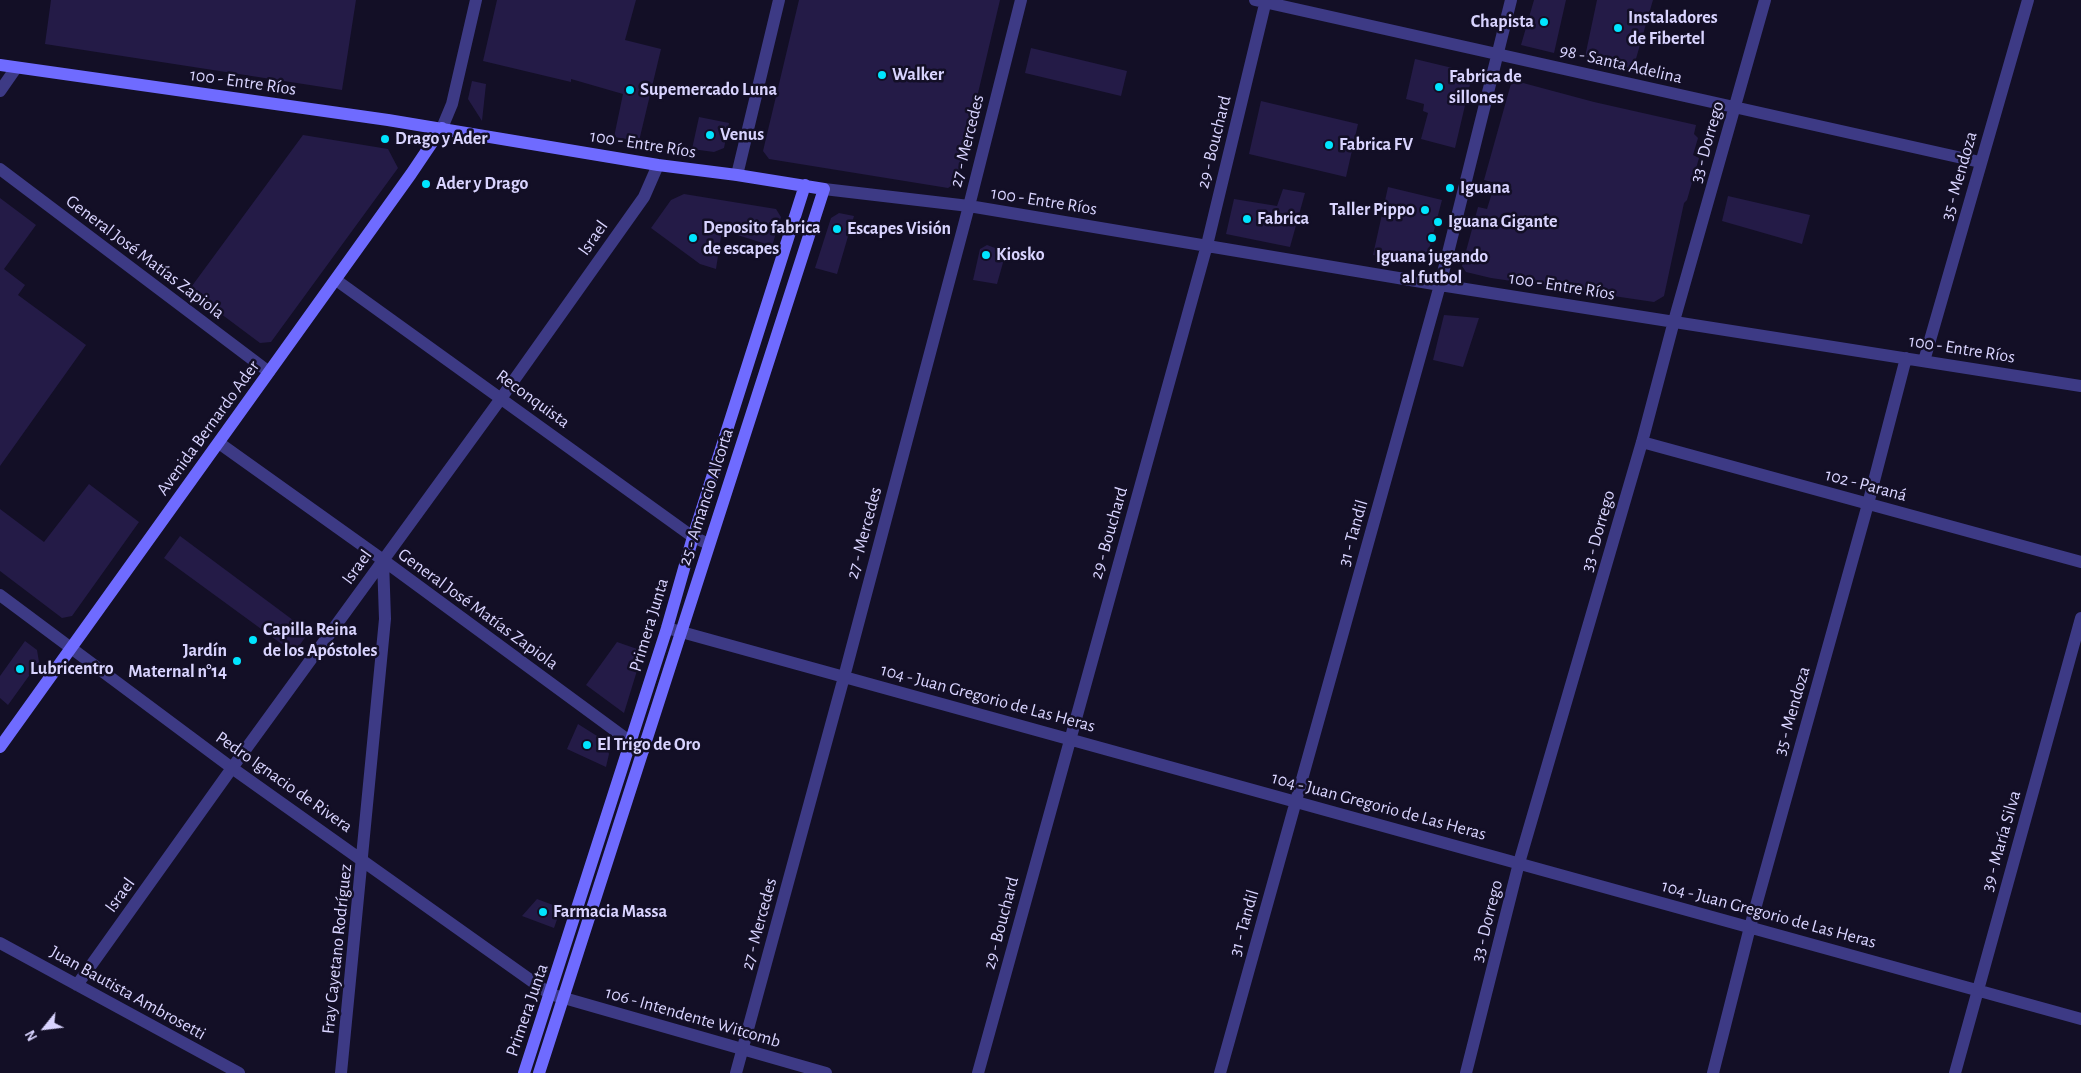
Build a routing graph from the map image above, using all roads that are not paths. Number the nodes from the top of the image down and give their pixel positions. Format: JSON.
{"nodes":[{"id":1,"x":476,"y":0,"type":"edge"},
{"id":2,"x":779,"y":0,"type":"edge"},
{"id":3,"x":1021,"y":0,"type":"edge"},
{"id":4,"x":1511,"y":0,"type":"edge"},
{"id":5,"x":1765,"y":0,"type":"edge"},
{"id":6,"x":2028,"y":0,"type":"edge"},
{"id":7,"x":1262,"y":1,"type":"edge"},
{"id":8,"x":1497,"y":53,"type":"junction"},
{"id":9,"x":0,"y":65,"type":"edge"},
{"id":10,"x":16,"y":68,"type":"junction"},
{"id":11,"x":0,"y":90,"type":"edge"},
{"id":12,"x":1735,"y":108,"type":"junction"},
{"id":13,"x":442,"y":128,"type":"junction"},
{"id":14,"x":1980,"y":162,"type":"junction"},
{"id":15,"x":658,"y":165,"type":"junction"},
{"id":16,"x":0,"y":168,"type":"edge"},
{"id":17,"x":737,"y":175,"type":"junction"},
{"id":18,"x":805,"y":186,"type":"junction"},
{"id":19,"x":824,"y":189,"type":"junction"},
{"id":20,"x":969,"y":206,"type":"junction"},
{"id":21,"x":1207,"y":245,"type":"junction"},
{"id":22,"x":336,"y":280,"type":"junction"},
{"id":23,"x":1440,"y":285,"type":"junction"},
{"id":24,"x":1674,"y":321,"type":"junction"},
{"id":25,"x":1906,"y":358,"type":"junction"},
{"id":26,"x":1924,"y":361,"type":"junction"},
{"id":27,"x":269,"y":372,"type":"junction"},
{"id":28,"x":2081,"y":386,"type":"edge"},
{"id":29,"x":502,"y":398,"type":"junction"},
{"id":30,"x":1642,"y":442,"type":"junction"},
{"id":31,"x":219,"y":443,"type":"junction"},
{"id":32,"x":1868,"y":504,"type":"junction"},
{"id":33,"x":693,"y":538,"type":"junction"},
{"id":34,"x":709,"y":544,"type":"junction"},
{"id":35,"x":383,"y":560,"type":"junction"},
{"id":36,"x":2081,"y":562,"type":"edge"},
{"id":37,"x":0,"y":595,"type":"edge"},
{"id":38,"x":2081,"y":618,"type":"edge"},
{"id":39,"x":667,"y":628,"type":"junction"},
{"id":40,"x":681,"y":631,"type":"junction"},
{"id":41,"x":72,"y":648,"type":"junction"},
{"id":42,"x":844,"y":677,"type":"junction"},
{"id":43,"x":1069,"y":739,"type":"junction"},
{"id":44,"x":630,"y":743,"type":"junction"},
{"id":45,"x":0,"y":747,"type":"edge"},
{"id":46,"x":643,"y":751,"type":"junction"},
{"id":47,"x":232,"y":768,"type":"junction"},
{"id":48,"x":1297,"y":802,"type":"junction"},
{"id":49,"x":363,"y":860,"type":"junction"},
{"id":50,"x":1519,"y":863,"type":"junction"},
{"id":51,"x":1750,"y":927,"type":"junction"},
{"id":52,"x":0,"y":943,"type":"edge"},
{"id":53,"x":77,"y":985,"type":"junction"},
{"id":54,"x":1978,"y":990,"type":"junction"},
{"id":55,"x":550,"y":994,"type":"junction"},
{"id":56,"x":564,"y":998,"type":"junction"},
{"id":57,"x":2081,"y":1019,"type":"edge"},
{"id":58,"x":742,"y":1050,"type":"junction"},
{"id":59,"x":239,"y":1073,"type":"edge"},
{"id":60,"x":341,"y":1073,"type":"edge"},
{"id":61,"x":524,"y":1073,"type":"edge"},
{"id":62,"x":539,"y":1073,"type":"edge"},
{"id":63,"x":736,"y":1073,"type":"edge"},
{"id":64,"x":826,"y":1073,"type":"edge"},
{"id":65,"x":978,"y":1073,"type":"edge"},
{"id":66,"x":1220,"y":1073,"type":"edge"},
{"id":67,"x":1466,"y":1073,"type":"edge"},
{"id":68,"x":1712,"y":1073,"type":"edge"},
{"id":69,"x":1955,"y":1073,"type":"edge"}],
"edges":[{"from":1,"to":13,"type":"street"},
{"from":2,"to":17,"type":"street"},
{"from":3,"to":20,"type":"street","name":"27 - Mercedes"},
{"from":4,"to":8,"type":"street","name":"31 - Tandil"},
{"from":5,"to":12,"type":"street","name":"33 - Dorrego"},
{"from":6,"to":14,"type":"street","name":"35 - Mendoza"},
{"from":7,"to":8,"type":"street","name":"98 - Santa Adelina"},
{"from":7,"to":21,"type":"street","name":"29 - Bouchard"},
{"from":8,"to":12,"type":"street","name":"98 - Santa Adelina"},
{"from":8,"to":23,"type":"street","name":"31 - Tandil"},
{"from":9,"to":10,"type":"main road","name":"100 - Entre Ríos"},
{"from":10,"to":11,"type":"street"},
{"from":10,"to":13,"type":"main road","name":"100 - Entre Ríos"},
{"from":12,"to":14,"type":"street","name":"98 - Santa Adelina"},
{"from":12,"to":24,"type":"street","name":"33 - Dorrego"},
{"from":13,"to":15,"type":"main road","name":"100 - Entre Ríos"},
{"from":13,"to":22,"type":"main road","name":"Avenida Bernardo Ader"},
{"from":14,"to":26,"type":"street","name":"35 - Mendoza"},
{"from":15,"to":17,"type":"main road","name":"100 - Entre Ríos"},
{"from":15,"to":29,"type":"street","name":"Israel"},
{"from":16,"to":27,"type":"street","name":"General José Matías Zapiola"},
{"from":17,"to":18,"type":"main road","name":"100 - Entre Ríos"},
{"from":18,"to":19,"type":"main road","name":"100 - Entre Ríos"},
{"from":18,"to":33,"type":"main road","name":"Primera Junta"},
{"from":19,"to":20,"type":"street","name":"100 - Entre Ríos"},
{"from":19,"to":34,"type":"main road","name":"25 - Amancio Alcorta"},
{"from":20,"to":21,"type":"street","name":"100 - Entre Ríos"},
{"from":20,"to":42,"type":"street","name":"27 - Mercedes"},
{"from":21,"to":23,"type":"street","name":"100 - Entre Ríos"},
{"from":21,"to":43,"type":"street","name":"29 - Bouchard"},
{"from":22,"to":27,"type":"main road","name":"Avenida Bernardo Ader"},
{"from":22,"to":29,"type":"street","name":"Reconquista"},
{"from":23,"to":24,"type":"street","name":"100 - Entre Ríos"},
{"from":23,"to":48,"type":"street","name":"31 - Tandil"},
{"from":24,"to":25,"type":"street","name":"100 - Entre Ríos"},
{"from":24,"to":30,"type":"street","name":"33 - Dorrego"},
{"from":25,"to":26,"type":"street","name":"100 - Entre Ríos"},
{"from":25,"to":32,"type":"street","name":"35 - Mendoza"},
{"from":26,"to":28,"type":"street","name":"100 - Entre Ríos"},
{"from":27,"to":31,"type":"main road","name":"Avenida Bernardo Ader"},
{"from":29,"to":33,"type":"street","name":"Reconquista"},
{"from":29,"to":35,"type":"street","name":"Israel"},
{"from":30,"to":32,"type":"street","name":"102 - Paraná"},
{"from":30,"to":50,"type":"street","name":"33 - Dorrego"},
{"from":31,"to":35,"type":"street","name":"General José Matías Zapiola"},
{"from":31,"to":41,"type":"main road","name":"Avenida Bernardo Ader"},
{"from":32,"to":36,"type":"street","name":"102 - Paraná"},
{"from":32,"to":51,"type":"street","name":"35 - Mendoza"},
{"from":33,"to":34,"type":"street","name":"Reconquista"},
{"from":33,"to":39,"type":"main road","name":"Primera Junta"},
{"from":34,"to":40,"type":"main road","name":"25 - Amancio Alcorta"},
{"from":35,"to":44,"type":"street","name":"General José Matías Zapiola"},
{"from":35,"to":47,"type":"street","name":"Israel"},
{"from":35,"to":49,"type":"street","name":"Fray Cayetano Rodríguez"},
{"from":37,"to":41,"type":"street","name":"Pedro Ignacio de Rivera"},
{"from":38,"to":54,"type":"street","name":"39 - María Silva"},
{"from":39,"to":40,"type":"street","name":"104 - Juan Gregorio de Las Heras"},
{"from":39,"to":44,"type":"main road","name":"Primera Junta"},
{"from":40,"to":42,"type":"street","name":"104 - Juan Gregorio de Las Heras"},
{"from":40,"to":46,"type":"main road","name":"25 - Amancio Alcorta"},
{"from":41,"to":45,"type":"main road","name":"Avenida Bernardo Ader"},
{"from":41,"to":47,"type":"street","name":"Pedro Ignacio de Rivera"},
{"from":42,"to":43,"type":"street","name":"104 - Juan Gregorio de Las Heras"},
{"from":42,"to":58,"type":"street","name":"27 - Mercedes"},
{"from":43,"to":48,"type":"street","name":"104 - Juan Gregorio de Las Heras"},
{"from":43,"to":65,"type":"street","name":"29 - Bouchard"},
{"from":44,"to":46,"type":"street","name":"General José Matías Zapiola"},
{"from":44,"to":55,"type":"main road","name":"Primera Junta"},
{"from":46,"to":56,"type":"main road","name":"25 - Amancio Alcorta"},
{"from":47,"to":49,"type":"street","name":"Pedro Ignacio de Rivera"},
{"from":47,"to":53,"type":"street","name":"Israel"},
{"from":48,"to":50,"type":"street","name":"104 - Juan Gregorio de Las Heras"},
{"from":48,"to":66,"type":"street","name":"31 - Tandil"},
{"from":49,"to":55,"type":"street","name":"Pedro Ignacio de Rivera"},
{"from":49,"to":60,"type":"street","name":"Fray Cayetano Rodríguez"},
{"from":50,"to":51,"type":"street","name":"104 - Juan Gregorio de Las Heras"},
{"from":50,"to":67,"type":"street","name":"33 - Dorrego"},
{"from":51,"to":54,"type":"street","name":"104 - Juan Gregorio de Las Heras"},
{"from":51,"to":68,"type":"street","name":"35 - Mendoza"},
{"from":52,"to":53,"type":"street","name":"Juan Bautista Ambrosetti"},
{"from":53,"to":59,"type":"street","name":"Juan Bautista Ambrosetti"},
{"from":54,"to":57,"type":"street","name":"104 - Juan Gregorio de Las Heras"},
{"from":54,"to":69,"type":"street","name":"39 - María Silva"},
{"from":55,"to":56,"type":"street","name":"106 - Intendente Witcomb"},
{"from":55,"to":61,"type":"main road","name":"Primera Junta"},
{"from":56,"to":58,"type":"street","name":"106 - Intendente Witcomb"},
{"from":56,"to":62,"type":"main road","name":"25 - Amancio Alcorta"},
{"from":58,"to":63,"type":"street","name":"27 - Mercedes"},
{"from":58,"to":64,"type":"street","name":"106 - Intendente Witcomb"}]}
